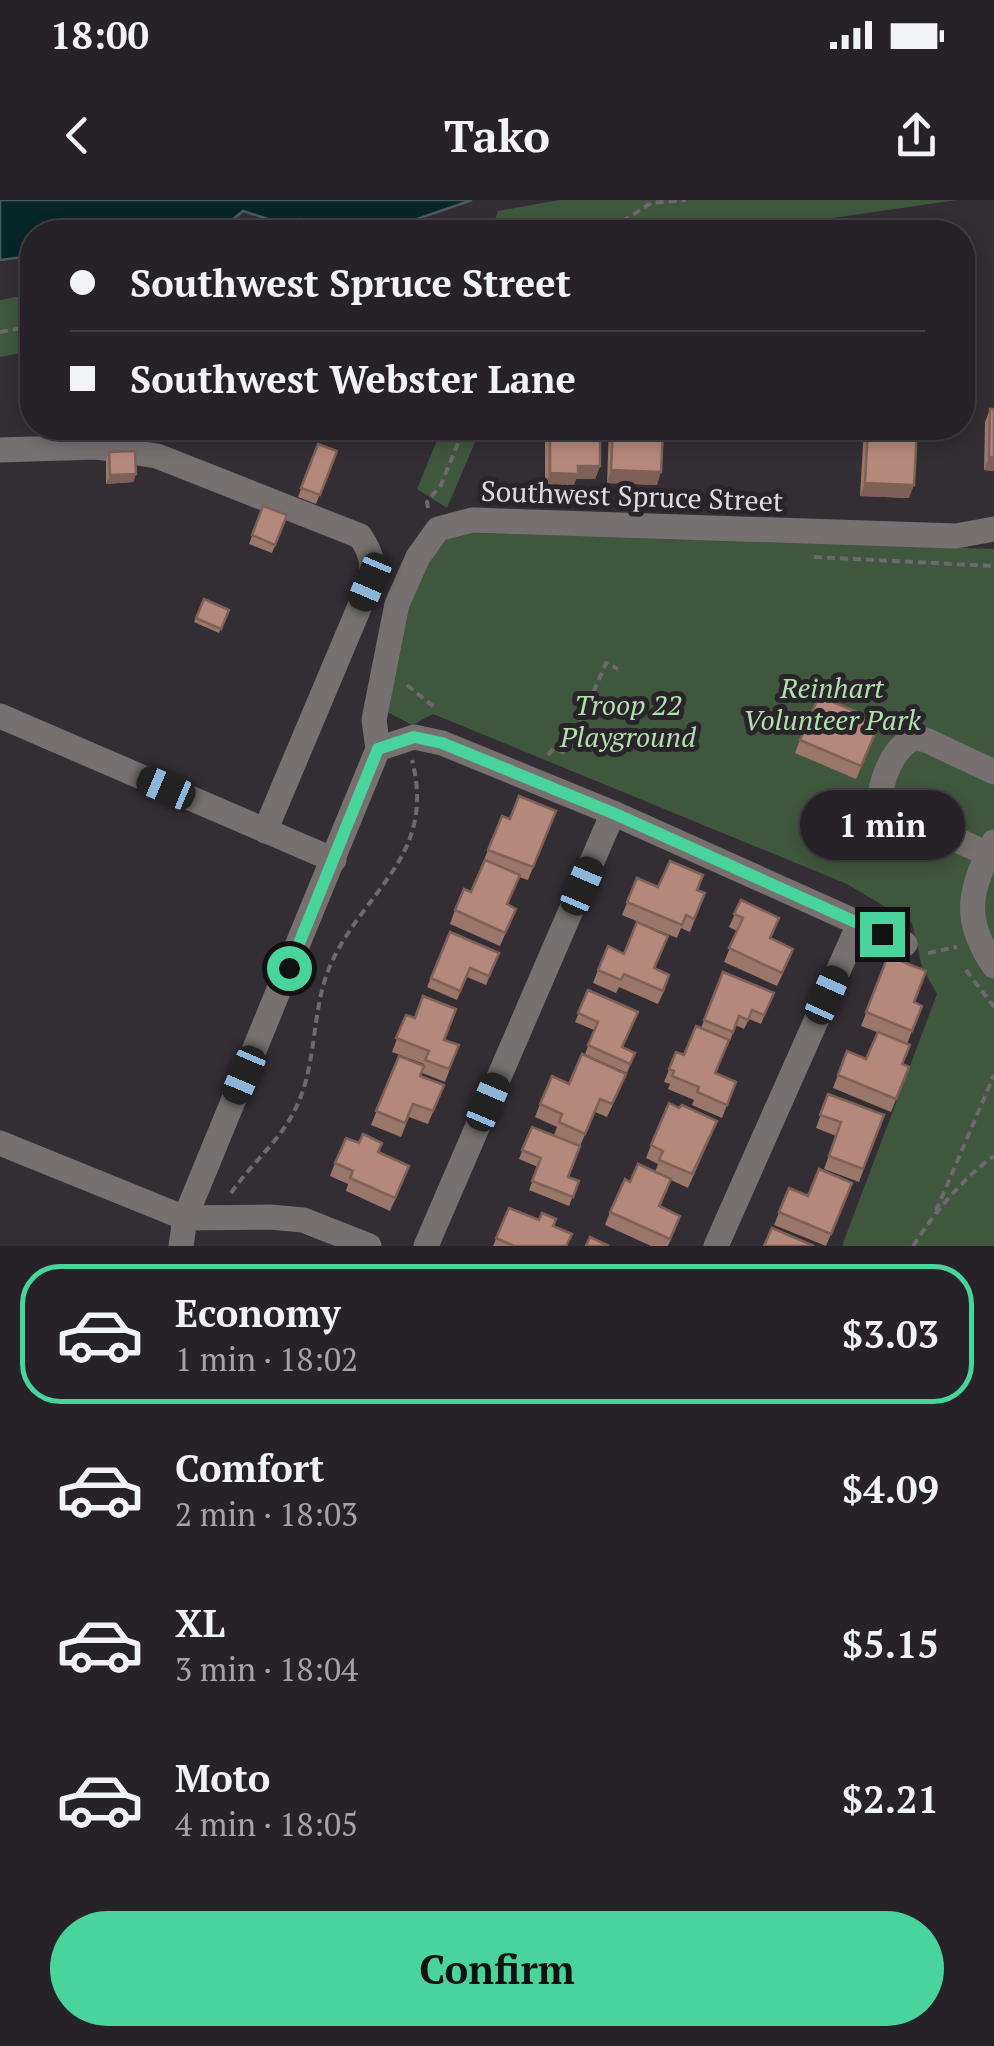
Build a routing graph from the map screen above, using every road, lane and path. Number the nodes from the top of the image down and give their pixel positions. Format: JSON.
{"nodes":[{"id":1,"x":686,"y":200,"type":"edge"},
{"id":2,"x":626,"y":220,"type":"edge"},
{"id":3,"x":459,"y":440,"type":"edge"},
{"id":4,"x":0,"y":450,"type":"edge"},
{"id":5,"x":438,"y":529,"type":"junction"},
{"id":6,"x":994,"y":529,"type":"edge"},
{"id":7,"x":618,"y":669,"type":"dead end"},
{"id":8,"x":399,"y":679,"type":"dead end"},
{"id":9,"x":434,"y":707,"type":"dead end"},
{"id":10,"x":0,"y":716,"type":"edge"},
{"id":11,"x":407,"y":740,"type":"junction"},
{"id":12,"x":378,"y":749,"type":"junction"},
{"id":13,"x":548,"y":755,"type":"dead end"},
{"id":14,"x":994,"y":772,"type":"edge"},
{"id":15,"x":613,"y":813,"type":"junction"},
{"id":16,"x":266,"y":831,"type":"junction"},
{"id":17,"x":991,"y":848,"type":"edge"},
{"id":18,"x":334,"y":860,"type":"junction"},
{"id":19,"x":859,"y":924,"type":"junction"},
{"id":20,"x":976,"y":940,"type":"junction"},
{"id":21,"x":904,"y":944,"type":"joint"},
{"id":22,"x":994,"y":966,"type":"edge"},
{"id":23,"x":994,"y":1075,"type":"edge"},
{"id":24,"x":0,"y":1142,"type":"edge"},
{"id":25,"x":994,"y":1156,"type":"edge"},
{"id":26,"x":936,"y":1211,"type":"junction"},
{"id":27,"x":185,"y":1218,"type":"junction"},
{"id":28,"x":214,"y":1220,"type":"junction"},
{"id":29,"x":181,"y":1246,"type":"edge"},
{"id":30,"x":369,"y":1246,"type":"edge"},
{"id":31,"x":426,"y":1246,"type":"edge"},
{"id":32,"x":716,"y":1246,"type":"edge"},
{"id":33,"x":913,"y":1246,"type":"edge"}],
"edges":[{"from":1,"to":2,"type":"path"},
{"from":3,"to":5,"type":"path"},
{"from":4,"to":16,"type":"street"},
{"from":5,"to":6,"type":"street","name":"Southwest Spruce Street"},
{"from":5,"to":12,"type":"street"},
{"from":7,"to":13,"type":"path"},
{"from":8,"to":9,"type":"path"},
{"from":10,"to":16,"type":"street"},
{"from":11,"to":12,"type":"street"},
{"from":11,"to":15,"type":"street"},
{"from":11,"to":28,"type":"path"},
{"from":12,"to":18,"type":"street"},
{"from":14,"to":17,"type":"street"},
{"from":15,"to":19,"type":"street"},
{"from":15,"to":31,"type":"street"},
{"from":16,"to":18,"type":"street"},
{"from":17,"to":20,"type":"street"},
{"from":18,"to":27,"type":"street"},
{"from":19,"to":21,"type":"street"},
{"from":19,"to":32,"type":"street"},
{"from":20,"to":21,"type":"path"},
{"from":20,"to":22,"type":"street"},
{"from":23,"to":26,"type":"path"},
{"from":24,"to":27,"type":"street"},
{"from":25,"to":26,"type":"path"},
{"from":26,"to":33,"type":"path"},
{"from":27,"to":28,"type":"street"},
{"from":27,"to":29,"type":"street"},
{"from":28,"to":30,"type":"street"}]}
